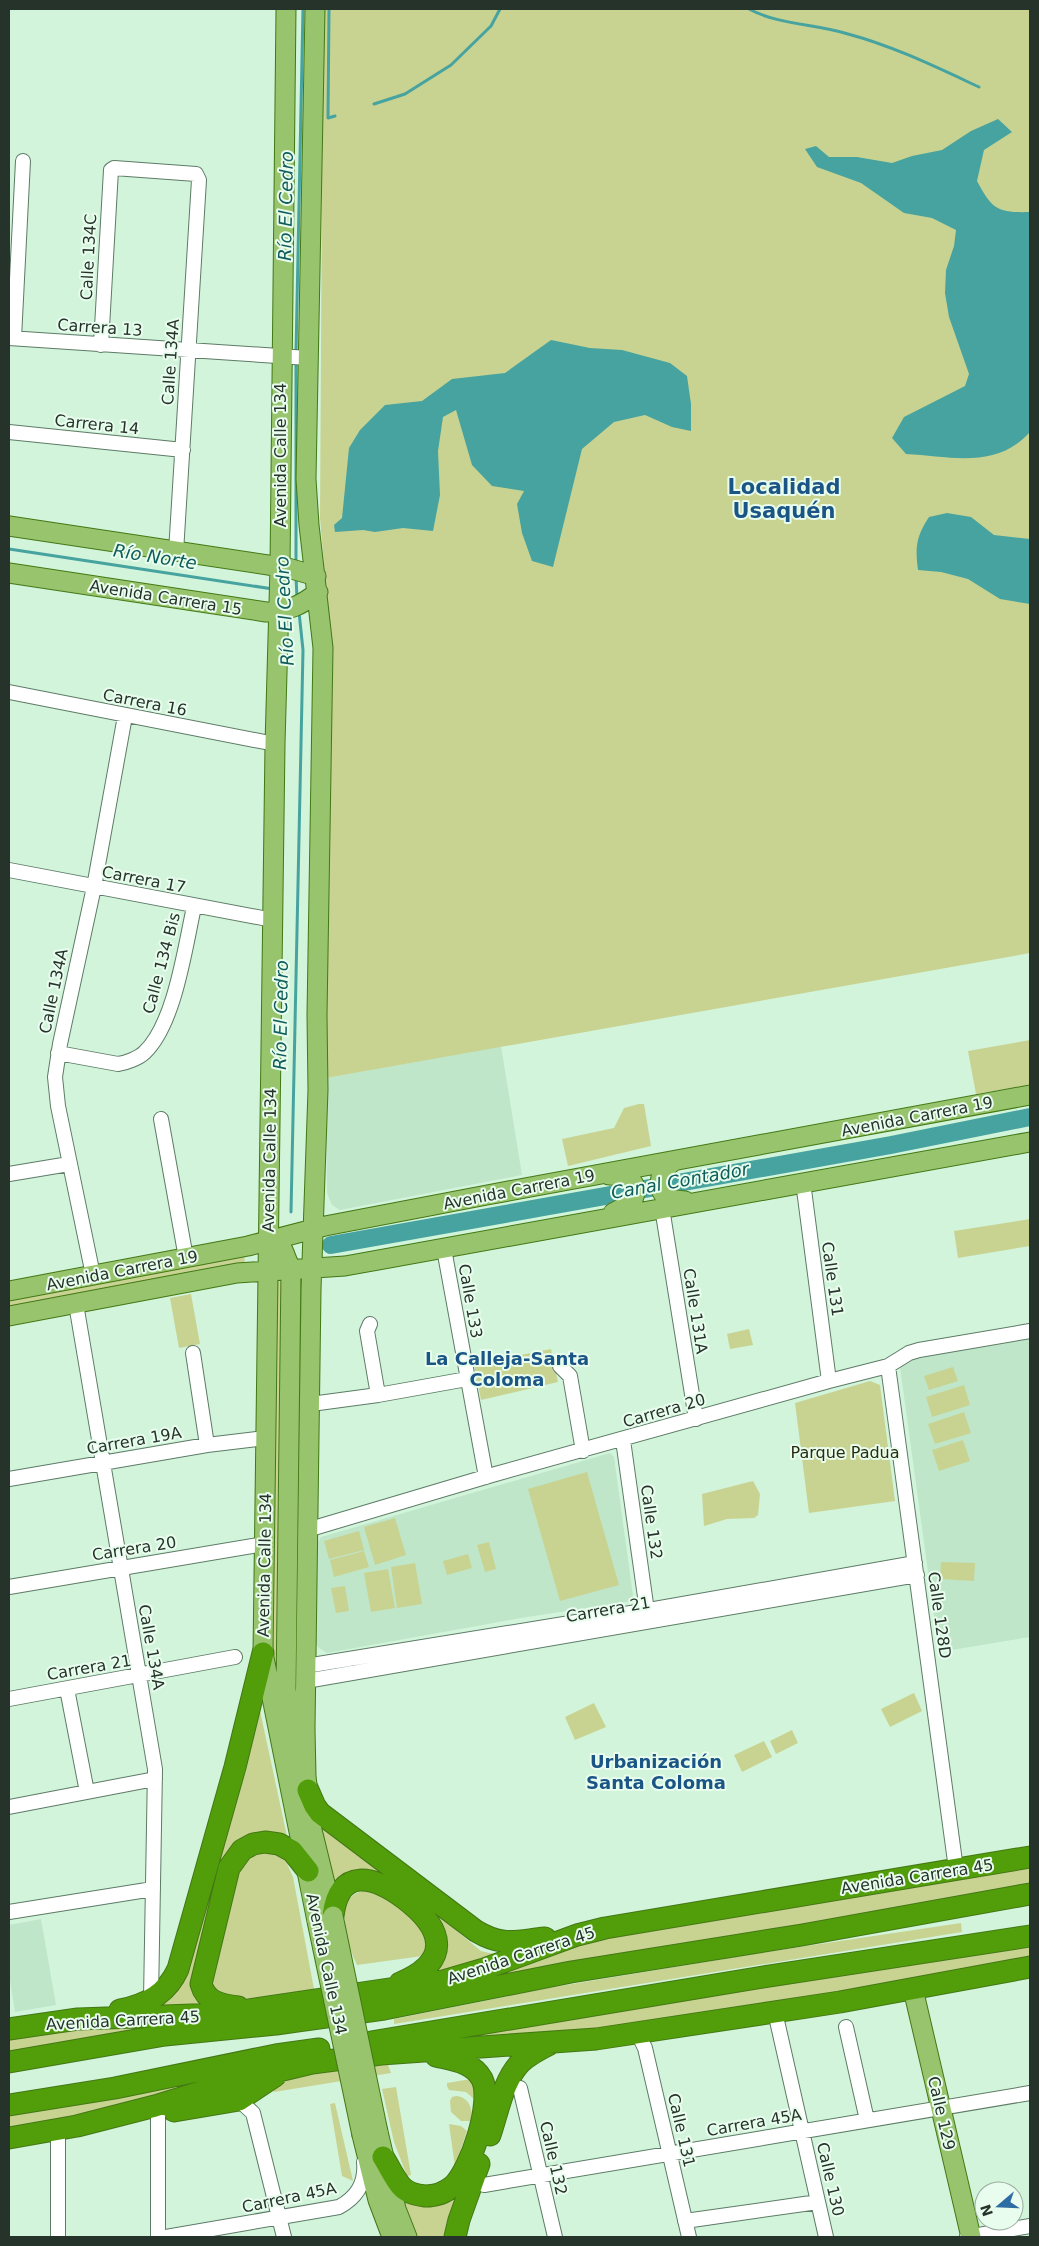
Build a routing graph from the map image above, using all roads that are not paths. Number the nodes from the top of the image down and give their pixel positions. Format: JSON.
{"nodes":[{"id":1,"x":286,"y":9,"type":"edge"},
{"id":2,"x":315,"y":9,"type":"edge"},
{"id":3,"x":23,"y":162,"type":"dead end"},
{"id":4,"x":111,"y":170,"type":"joint"},
{"id":5,"x":14,"y":252,"type":"edge"},
{"id":6,"x":11,"y":338,"type":"edge"},
{"id":7,"x":101,"y":345,"type":"junction"},
{"id":8,"x":189,"y":350,"type":"junction"},
{"id":9,"x":294,"y":357,"type":"junction"},
{"id":10,"x":9,"y":432,"type":"edge"},
{"id":11,"x":182,"y":450,"type":"junction"},
{"id":12,"x":9,"y":526,"type":"edge"},
{"id":13,"x":176,"y":552,"type":"junction"},
{"id":14,"x":282,"y":571,"type":"junction"},
{"id":15,"x":9,"y":573,"type":"edge"},
{"id":16,"x":311,"y":586,"type":"junction"},
{"id":17,"x":281,"y":608,"type":"junction"},
{"id":18,"x":9,"y":692,"type":"edge"},
{"id":19,"x":125,"y":716,"type":"junction"},
{"id":20,"x":275,"y":744,"type":"junction"},
{"id":21,"x":9,"y":870,"type":"edge"},
{"id":22,"x":94,"y":887,"type":"junction"},
{"id":23,"x":194,"y":907,"type":"junction"},
{"id":24,"x":273,"y":920,"type":"junction"},
{"id":25,"x":58,"y":1053,"type":"junction"},
{"id":26,"x":1030,"y":1094,"type":"edge"},
{"id":27,"x":161,"y":1119,"type":"dead end"},
{"id":28,"x":1030,"y":1142,"type":"edge"},
{"id":29,"x":69,"y":1164,"type":"junction"},
{"id":30,"x":669,"y":1165,"type":"junction"},
{"id":31,"x":9,"y":1174,"type":"edge"},
{"id":32,"x":588,"y":1176,"type":"junction"},
{"id":33,"x":803,"y":1182,"type":"junction"},
{"id":34,"x":664,"y":1203,"type":"junction"},
{"id":35,"x":600,"y":1220,"type":"junction"},
{"id":36,"x":314,"y":1229,"type":"junction"},
{"id":37,"x":268,"y":1241,"type":"junction"},
{"id":38,"x":444,"y":1249,"type":"junction"},
{"id":39,"x":186,"y":1258,"type":"junction"},
{"id":40,"x":291,"y":1270,"type":"junction"},
{"id":41,"x":312,"y":1270,"type":"junction"},
{"id":42,"x":268,"y":1271,"type":"junction"},
{"id":43,"x":93,"y":1274,"type":"junction"},
{"id":44,"x":9,"y":1291,"type":"edge"},
{"id":45,"x":76,"y":1304,"type":"junction"},
{"id":46,"x":9,"y":1316,"type":"edge"},
{"id":47,"x":370,"y":1324,"type":"dead end"},
{"id":48,"x":1030,"y":1331,"type":"edge"},
{"id":49,"x":192,"y":1353,"type":"dead end"},
{"id":50,"x":560,"y":1366,"type":"dead end"},
{"id":51,"x":888,"y":1366,"type":"junction"},
{"id":52,"x":467,"y":1379,"type":"junction"},
{"id":53,"x":830,"y":1381,"type":"junction"},
{"id":54,"x":378,"y":1394,"type":"junction"},
{"id":55,"x":311,"y":1404,"type":"junction"},
{"id":56,"x":289,"y":1414,"type":"junction"},
{"id":57,"x":696,"y":1419,"type":"junction"},
{"id":58,"x":265,"y":1438,"type":"junction"},
{"id":59,"x":623,"y":1440,"type":"junction"},
{"id":60,"x":207,"y":1445,"type":"junction"},
{"id":61,"x":583,"y":1451,"type":"junction"},
{"id":62,"x":103,"y":1463,"type":"junction"},
{"id":63,"x":486,"y":1477,"type":"junction"},
{"id":64,"x":9,"y":1479,"type":"edge"},
{"id":65,"x":307,"y":1530,"type":"junction"},
{"id":66,"x":264,"y":1544,"type":"junction"},
{"id":67,"x":288,"y":1554,"type":"junction"},
{"id":68,"x":121,"y":1568,"type":"junction"},
{"id":69,"x":916,"y":1569,"type":"junction"},
{"id":70,"x":9,"y":1587,"type":"edge"},
{"id":71,"x":306,"y":1595,"type":"junction"},
{"id":72,"x":644,"y":1616,"type":"junction"},
{"id":73,"x":263,"y":1653,"type":"junction"},
{"id":74,"x":235,"y":1657,"type":"dead end"},
{"id":75,"x":306,"y":1673,"type":"junction"},
{"id":76,"x":140,"y":1675,"type":"junction"},
{"id":77,"x":67,"y":1689,"type":"junction"},
{"id":78,"x":9,"y":1699,"type":"edge"},
{"id":79,"x":155,"y":1779,"type":"junction"},
{"id":80,"x":308,"y":1790,"type":"junction"},
{"id":81,"x":87,"y":1792,"type":"junction"},
{"id":82,"x":9,"y":1807,"type":"edge"},
{"id":83,"x":312,"y":1830,"type":"junction"},
{"id":84,"x":1030,"y":1857,"type":"edge"},
{"id":85,"x":956,"y":1869,"type":"junction"},
{"id":86,"x":308,"y":1871,"type":"junction"},
{"id":87,"x":153,"y":1889,"type":"junction"},
{"id":88,"x":1030,"y":1894,"type":"edge"},
{"id":89,"x":9,"y":1912,"type":"edge"},
{"id":90,"x":325,"y":1918,"type":"junction"},
{"id":91,"x":577,"y":1935,"type":"junction"},
{"id":92,"x":1030,"y":1936,"type":"edge"},
{"id":93,"x":1030,"y":1967,"type":"edge"},
{"id":94,"x":907,"y":1990,"type":"junction"},
{"id":95,"x":373,"y":1992,"type":"junction"},
{"id":96,"x":151,"y":1999,"type":"junction"},
{"id":97,"x":255,"y":2009,"type":"junction"},
{"id":98,"x":775,"y":2012,"type":"junction"},
{"id":99,"x":78,"y":2019,"type":"junction"},
{"id":100,"x":846,"y":2027,"type":"dead end"},
{"id":101,"x":9,"y":2029,"type":"edge"},
{"id":102,"x":637,"y":2032,"type":"junction"},
{"id":103,"x":549,"y":2044,"type":"junction"},
{"id":104,"x":411,"y":2052,"type":"junction"},
{"id":105,"x":9,"y":2062,"type":"edge"},
{"id":106,"x":284,"y":2070,"type":"junction"},
{"id":107,"x":520,"y":2088,"type":"dead end"},
{"id":108,"x":1030,"y":2093,"type":"edge"},
{"id":109,"x":239,"y":2100,"type":"junction"},
{"id":110,"x":9,"y":2105,"type":"edge"},
{"id":111,"x":936,"y":2109,"type":"junction"},
{"id":112,"x":158,"y":2114,"type":"junction"},
{"id":113,"x":867,"y":2120,"type":"junction"},
{"id":114,"x":67,"y":2128,"type":"junction"},
{"id":115,"x":802,"y":2131,"type":"junction"},
{"id":116,"x":370,"y":2134,"type":"junction"},
{"id":117,"x":9,"y":2136,"type":"edge"},
{"id":118,"x":669,"y":2154,"type":"junction"},
{"id":119,"x":383,"y":2157,"type":"junction"},
{"id":120,"x":540,"y":2175,"type":"junction"},
{"id":121,"x":484,"y":2184,"type":"dead end"},
{"id":122,"x":818,"y":2202,"type":"junction"},
{"id":123,"x":280,"y":2218,"type":"junction"},
{"id":124,"x":685,"y":2221,"type":"junction"},
{"id":125,"x":1030,"y":2226,"type":"edge"},
{"id":126,"x":58,"y":2237,"type":"edge"},
{"id":127,"x":158,"y":2237,"type":"edge"},
{"id":128,"x":166,"y":2237,"type":"edge"},
{"id":129,"x":284,"y":2237,"type":"edge"},
{"id":130,"x":392,"y":2237,"type":"edge"},
{"id":131,"x":407,"y":2237,"type":"edge"},
{"id":132,"x":455,"y":2237,"type":"edge"},
{"id":133,"x":555,"y":2237,"type":"edge"},
{"id":134,"x":689,"y":2237,"type":"edge"},
{"id":135,"x":826,"y":2237,"type":"edge"},
{"id":136,"x":960,"y":2237,"type":"edge"},
{"id":137,"x":970,"y":2237,"type":"edge"}],
"edges":[{"from":1,"to":9,"type":"main road","name":"Avenida Calle 134"},
{"from":2,"to":9,"type":"main road","name":"Avenida Calle 134"},
{"from":3,"to":5,"type":"street"},
{"from":4,"to":7,"type":"street","name":"Calle 134C"},
{"from":4,"to":8,"type":"street","name":"Calle 134A"},
{"from":5,"to":6,"type":"street"},
{"from":6,"to":7,"type":"street","name":"Carrera 13"},
{"from":7,"to":8,"type":"street","name":"Carrera 13"},
{"from":8,"to":9,"type":"street","name":"Carrera 13"},
{"from":8,"to":11,"type":"street","name":"Calle 134A"},
{"from":9,"to":14,"type":"main road","name":"Avenida Calle 134"},
{"from":9,"to":16,"type":"main road","name":"Avenida Calle 134"},
{"from":10,"to":11,"type":"street","name":"Carrera 14"},
{"from":11,"to":13,"type":"street","name":"Calle 134A"},
{"from":12,"to":13,"type":"main road"},
{"from":13,"to":14,"type":"main road"},
{"from":14,"to":16,"type":"main road"},
{"from":14,"to":17,"type":"main road","name":"Avenida Calle 134"},
{"from":15,"to":17,"type":"main road","name":"Avenida Carrera 15"},
{"from":16,"to":17,"type":"main road","name":"Avenida Carrera 15"},
{"from":16,"to":36,"type":"main road","name":"Avenida Calle 134"},
{"from":17,"to":20,"type":"main road","name":"Avenida Calle 134"},
{"from":18,"to":19,"type":"street","name":"Carrera 16"},
{"from":19,"to":20,"type":"street","name":"Carrera 16"},
{"from":19,"to":22,"type":"street","name":"Calle 134A"},
{"from":20,"to":24,"type":"main road","name":"Avenida Calle 134"},
{"from":21,"to":22,"type":"street","name":"Carrera 17"},
{"from":22,"to":23,"type":"street","name":"Carrera 17"},
{"from":22,"to":25,"type":"street","name":"Calle 134A"},
{"from":23,"to":24,"type":"street","name":"Carrera 17"},
{"from":23,"to":25,"type":"street","name":"Calle 134 Bis"},
{"from":24,"to":37,"type":"main road","name":"Avenida Calle 134"},
{"from":25,"to":29,"type":"street","name":"Calle 134A"},
{"from":26,"to":30,"type":"main road","name":"Avenida Carrera 19"},
{"from":27,"to":39,"type":"street"},
{"from":28,"to":33,"type":"main road"},
{"from":29,"to":31,"type":"street"},
{"from":29,"to":43,"type":"street","name":"Calle 134A"},
{"from":30,"to":32,"type":"main road","name":"Avenida Carrera 19"},
{"from":30,"to":34,"type":"main road"},
{"from":32,"to":35,"type":"main road"},
{"from":32,"to":36,"type":"main road","name":"Avenida Carrera 19"},
{"from":33,"to":34,"type":"main road","name":"Avenida Carrera 19"},
{"from":33,"to":53,"type":"street","name":"Calle 131"},
{"from":34,"to":35,"type":"main road","name":"Avenida Carrera 19"},
{"from":34,"to":57,"type":"street","name":"Calle 131A"},
{"from":35,"to":38,"type":"main road","name":"Avenida Carrera 19"},
{"from":36,"to":37,"type":"main road","name":"Avenida Carrera 19"},
{"from":36,"to":41,"type":"main road","name":"Avenida Calle 134"},
{"from":37,"to":39,"type":"main road","name":"Avenida Carrera 19"},
{"from":37,"to":40,"type":"main road"},
{"from":37,"to":42,"type":"main road","name":"Avenida Calle 134"},
{"from":38,"to":41,"type":"main road","name":"Avenida Carrera 19"},
{"from":38,"to":52,"type":"street","name":"Calle 133"},
{"from":39,"to":43,"type":"main road","name":"Avenida Carrera 19"},
{"from":40,"to":41,"type":"main road","name":"Avenida Carrera 19"},
{"from":40,"to":42,"type":"main road","name":"Avenida Carrera 19"},
{"from":40,"to":56,"type":"main road"},
{"from":41,"to":55,"type":"main road","name":"Avenida Calle 134"},
{"from":42,"to":45,"type":"main road","name":"Avenida Carrera 19"},
{"from":42,"to":58,"type":"main road","name":"Avenida Calle 134"},
{"from":43,"to":44,"type":"main road","name":"Avenida Carrera 19"},
{"from":45,"to":46,"type":"main road","name":"Avenida Carrera 19"},
{"from":45,"to":62,"type":"street","name":"Calle 134A"},
{"from":47,"to":54,"type":"street"},
{"from":48,"to":51,"type":"street","name":"Carrera 20"},
{"from":49,"to":60,"type":"street"},
{"from":50,"to":61,"type":"street"},
{"from":51,"to":53,"type":"street","name":"Carrera 20"},
{"from":51,"to":69,"type":"street","name":"Calle 128D"},
{"from":52,"to":54,"type":"street"},
{"from":52,"to":63,"type":"street","name":"Calle 133"},
{"from":53,"to":57,"type":"street","name":"Carrera 20"},
{"from":54,"to":55,"type":"street"},
{"from":55,"to":56,"type":"main road"},
{"from":55,"to":65,"type":"main road","name":"Avenida Calle 134"},
{"from":56,"to":67,"type":"main road"},
{"from":57,"to":59,"type":"street","name":"Carrera 20"},
{"from":58,"to":60,"type":"street","name":"Carrera 19A"},
{"from":58,"to":66,"type":"main road","name":"Avenida Calle 134"},
{"from":59,"to":61,"type":"street","name":"Carrera 20"},
{"from":59,"to":72,"type":"street","name":"Calle 132"},
{"from":60,"to":62,"type":"street","name":"Carrera 19A"},
{"from":61,"to":63,"type":"street","name":"Carrera 20"},
{"from":62,"to":64,"type":"street","name":"Carrera 19A"},
{"from":62,"to":68,"type":"street","name":"Calle 134A"},
{"from":63,"to":65,"type":"street","name":"Carrera 20"},
{"from":65,"to":71,"type":"main road","name":"Avenida Calle 134"},
{"from":66,"to":68,"type":"street","name":"Carrera 20"},
{"from":66,"to":73,"type":"main road","name":"Avenida Calle 134"},
{"from":67,"to":71,"type":"main road"},
{"from":67,"to":83,"type":"main road"},
{"from":68,"to":70,"type":"street","name":"Carrera 20"},
{"from":68,"to":76,"type":"street","name":"Calle 134A"},
{"from":69,"to":72,"type":"street","name":"Carrera 21"},
{"from":69,"to":85,"type":"street","name":"Calle 128D"},
{"from":71,"to":75,"type":"main road","name":"Avenida Calle 134"},
{"from":72,"to":75,"type":"street","name":"Carrera 21"},
{"from":73,"to":86,"type":"main road","name":"Avenida Calle 134"},
{"from":73,"to":96,"type":"highway"},
{"from":74,"to":76,"type":"street","name":"Carrera 21"},
{"from":75,"to":80,"type":"main road","name":"Avenida Calle 134"},
{"from":76,"to":77,"type":"street","name":"Carrera 21"},
{"from":76,"to":79,"type":"street","name":"Calle 134A"},
{"from":77,"to":78,"type":"street","name":"Carrera 21"},
{"from":77,"to":81,"type":"street"},
{"from":79,"to":81,"type":"street"},
{"from":79,"to":87,"type":"street","name":"Calle 134A"},
{"from":80,"to":83,"type":"main road","name":"Avenida Calle 134"},
{"from":80,"to":91,"type":"highway"},
{"from":81,"to":82,"type":"street"},
{"from":83,"to":90,"type":"main road","name":"Avenida Calle 134"},
{"from":84,"to":85,"type":"highway","name":"Avenida Carrera 45"},
{"from":85,"to":91,"type":"highway","name":"Avenida Carrera 45"},
{"from":86,"to":90,"type":"main road","name":"Avenida Calle 134"},
{"from":86,"to":97,"type":"highway"},
{"from":87,"to":89,"type":"street"},
{"from":87,"to":96,"type":"street","name":"Calle 134A"},
{"from":88,"to":105,"type":"highway","name":"Avenida Carrera 45"},
{"from":90,"to":95,"type":"highway"},
{"from":90,"to":116,"type":"main road","name":"Avenida Calle 134","bridge":true},
{"from":91,"to":95,"type":"highway","name":"Avenida Carrera 45"},
{"from":92,"to":110,"type":"highway"},
{"from":93,"to":94,"type":"highway"},
{"from":94,"to":98,"type":"highway"},
{"from":94,"to":111,"type":"main road","name":"Calle 129"},
{"from":95,"to":97,"type":"highway","name":"Avenida Carrera 45"},
{"from":96,"to":99,"type":"highway"},
{"from":97,"to":99,"type":"highway","name":"Avenida Carrera 45"},
{"from":98,"to":102,"type":"highway"},
{"from":98,"to":115,"type":"street","name":"Calle 130"},
{"from":99,"to":101,"type":"highway","name":"Avenida Carrera 45"},
{"from":100,"to":113,"type":"street"},
{"from":102,"to":103,"type":"highway"},
{"from":102,"to":118,"type":"street","name":"Calle 131"},
{"from":103,"to":104,"type":"highway"},
{"from":103,"to":132,"type":"highway"},
{"from":104,"to":106,"type":"highway"},
{"from":104,"to":119,"type":"highway"},
{"from":106,"to":109,"type":"highway"},
{"from":106,"to":114,"type":"highway"},
{"from":107,"to":120,"type":"street","name":"Calle 132"},
{"from":108,"to":111,"type":"street","name":"Carrera 45A"},
{"from":109,"to":112,"type":"highway"},
{"from":109,"to":123,"type":"street"},
{"from":111,"to":113,"type":"street","name":"Carrera 45A"},
{"from":111,"to":136,"type":"main road","name":"Calle 129"},
{"from":111,"to":137,"type":"main road","name":"Calle 129"},
{"from":112,"to":114,"type":"highway"},
{"from":112,"to":127,"type":"street"},
{"from":113,"to":115,"type":"street","name":"Carrera 45A"},
{"from":114,"to":117,"type":"highway"},
{"from":114,"to":126,"type":"street"},
{"from":115,"to":118,"type":"street","name":"Carrera 45A"},
{"from":115,"to":122,"type":"street","name":"Calle 130"},
{"from":116,"to":119,"type":"main road","name":"Avenida Calle 134"},
{"from":116,"to":123,"type":"street","name":"Carrera 45A"},
{"from":116,"to":130,"type":"main road","name":"Avenida Calle 134"},
{"from":118,"to":120,"type":"street","name":"Carrera 45A"},
{"from":118,"to":124,"type":"street","name":"Calle 131"},
{"from":119,"to":131,"type":"main road","name":"Avenida Calle 134"},
{"from":120,"to":121,"type":"street","name":"Carrera 45A"},
{"from":120,"to":133,"type":"street","name":"Calle 132"},
{"from":122,"to":124,"type":"street"},
{"from":122,"to":135,"type":"street","name":"Calle 130"},
{"from":123,"to":128,"type":"street","name":"Carrera 45A"},
{"from":123,"to":129,"type":"street"},
{"from":124,"to":134,"type":"street","name":"Calle 131"},
{"from":125,"to":137,"type":"street"}]}
